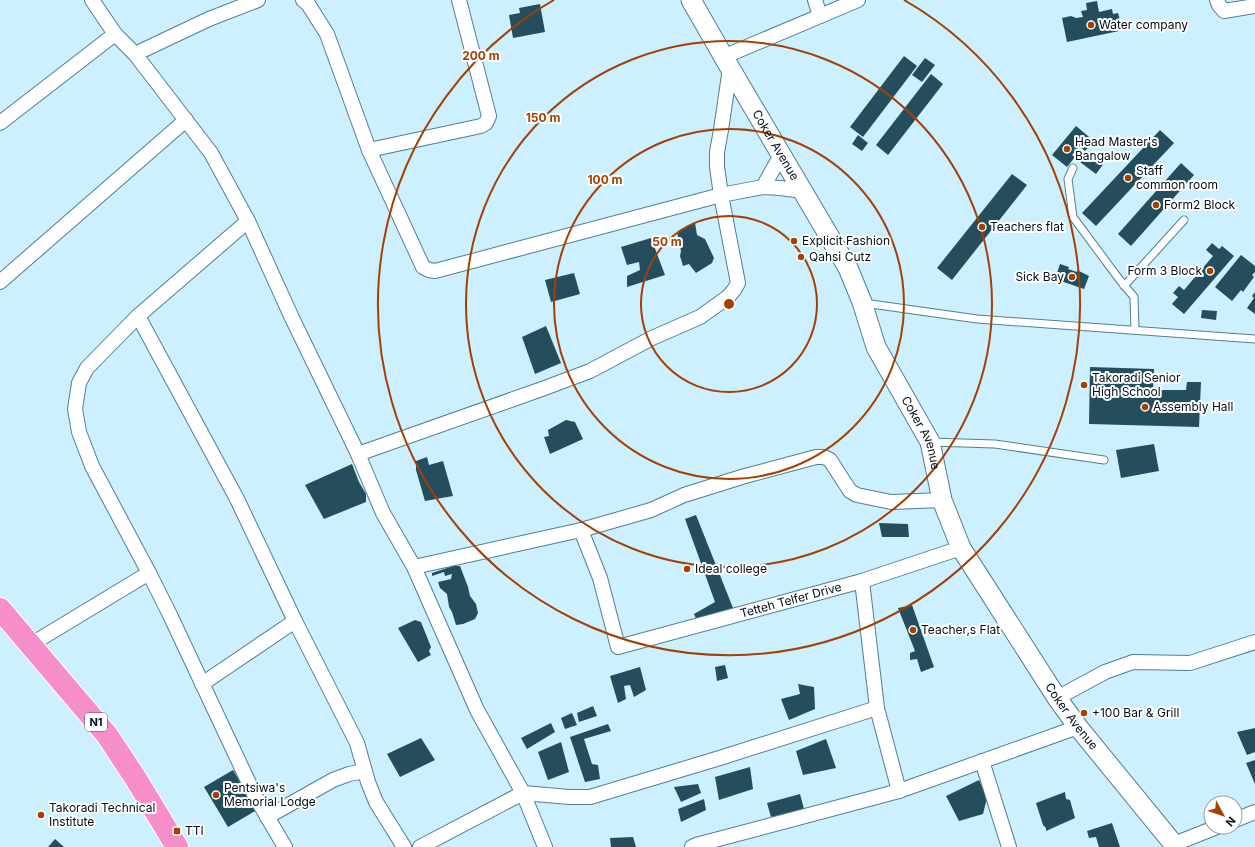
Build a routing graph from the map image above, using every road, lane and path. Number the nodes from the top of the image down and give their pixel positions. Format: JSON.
{"nodes":[{"id":1,"x":92,"y":0,"type":"edge"},
{"id":2,"x":258,"y":0,"type":"edge"},
{"id":3,"x":303,"y":0,"type":"edge"},
{"id":4,"x":459,"y":0,"type":"edge"},
{"id":5,"x":691,"y":0,"type":"edge"},
{"id":6,"x":815,"y":0,"type":"edge"},
{"id":7,"x":858,"y":0,"type":"edge"},
{"id":8,"x":1217,"y":0,"type":"edge"},
{"id":9,"x":1255,"y":6,"type":"edge"},
{"id":10,"x":820,"y":16,"type":"junction"},
{"id":11,"x":115,"y":34,"type":"junction"},
{"id":12,"x":134,"y":54,"type":"junction"},
{"id":13,"x":727,"y":63,"type":"junction"},
{"id":14,"x":186,"y":120,"type":"junction"},
{"id":15,"x":0,"y":123,"type":"edge"},
{"id":16,"x":369,"y":150,"type":"junction"},
{"id":17,"x":781,"y":155,"type":"junction"},
{"id":18,"x":1073,"y":168,"type":"dead end"},
{"id":19,"x":763,"y":187,"type":"junction"},
{"id":20,"x":803,"y":191,"type":"junction"},
{"id":21,"x":721,"y":195,"type":"junction"},
{"id":22,"x":1184,"y":220,"type":"dead end"},
{"id":23,"x":248,"y":221,"type":"junction"},
{"id":24,"x":0,"y":282,"type":"edge"},
{"id":25,"x":1124,"y":286,"type":"junction"},
{"id":26,"x":862,"y":302,"type":"junction"},
{"id":27,"x":138,"y":316,"type":"junction"},
{"id":28,"x":1135,"y":330,"type":"junction"},
{"id":29,"x":1255,"y":338,"type":"edge"},
{"id":30,"x":930,"y":442,"type":"junction"},
{"id":31,"x":358,"y":454,"type":"junction"},
{"id":32,"x":1104,"y":460,"type":"dead end"},
{"id":33,"x":942,"y":500,"type":"junction"},
{"id":34,"x":581,"y":530,"type":"junction"},
{"id":35,"x":961,"y":548,"type":"junction"},
{"id":36,"x":414,"y":567,"type":"junction"},
{"id":37,"x":149,"y":573,"type":"junction"},
{"id":38,"x":862,"y":581,"type":"junction"},
{"id":39,"x":0,"y":609,"type":"edge"},
{"id":40,"x":295,"y":621,"type":"junction"},
{"id":41,"x":1255,"y":642,"type":"edge"},
{"id":42,"x":30,"y":646,"type":"junction"},
{"id":43,"x":202,"y":684,"type":"junction"},
{"id":44,"x":1057,"y":698,"type":"junction"},
{"id":45,"x":877,"y":708,"type":"junction"},
{"id":46,"x":1078,"y":727,"type":"junction"},
{"id":47,"x":982,"y":761,"type":"junction"},
{"id":48,"x":365,"y":771,"type":"junction"},
{"id":49,"x":899,"y":791,"type":"junction"},
{"id":50,"x":523,"y":793,"type":"junction"},
{"id":51,"x":1255,"y":812,"type":"edge"},
{"id":52,"x":267,"y":817,"type":"junction"},
{"id":53,"x":1243,"y":817,"type":"edge"},
{"id":54,"x":1203,"y":833,"type":"edge"},
{"id":55,"x":172,"y":845,"type":"edge"},
{"id":56,"x":1175,"y":846,"type":"edge"},
{"id":57,"x":285,"y":847,"type":"edge"},
{"id":58,"x":404,"y":847,"type":"edge"},
{"id":59,"x":420,"y":847,"type":"edge"},
{"id":60,"x":546,"y":847,"type":"edge"},
{"id":61,"x":692,"y":847,"type":"edge"},
{"id":62,"x":1009,"y":847,"type":"edge"}],
"edges":[{"from":1,"to":11,"type":"street"},
{"from":2,"to":12,"type":"street"},
{"from":3,"to":16,"type":"street"},
{"from":4,"to":16,"type":"street"},
{"from":5,"to":13,"type":"street","name":"Coker Avenue"},
{"from":6,"to":10,"type":"street"},
{"from":7,"to":10,"type":"street"},
{"from":8,"to":9,"type":"street"},
{"from":10,"to":13,"type":"street"},
{"from":11,"to":12,"type":"street"},
{"from":11,"to":15,"type":"street"},
{"from":12,"to":14,"type":"street"},
{"from":13,"to":17,"type":"street","name":"Coker Avenue"},
{"from":13,"to":21,"type":"street"},
{"from":14,"to":23,"type":"street"},
{"from":14,"to":24,"type":"street"},
{"from":16,"to":21,"type":"street"},
{"from":17,"to":19,"type":"street"},
{"from":17,"to":20,"type":"street","name":"Coker Avenue"},
{"from":18,"to":25,"type":"lane"},
{"from":19,"to":20,"type":"street"},
{"from":19,"to":21,"type":"street"},
{"from":20,"to":26,"type":"street","name":"Coker Avenue"},
{"from":21,"to":31,"type":"street"},
{"from":22,"to":25,"type":"lane"},
{"from":23,"to":27,"type":"street"},
{"from":23,"to":31,"type":"street"},
{"from":25,"to":28,"type":"lane"},
{"from":26,"to":28,"type":"lane"},
{"from":26,"to":30,"type":"street","name":"Coker Avenue"},
{"from":27,"to":37,"type":"street"},
{"from":27,"to":40,"type":"street"},
{"from":28,"to":29,"type":"lane"},
{"from":30,"to":32,"type":"lane"},
{"from":30,"to":33,"type":"street","name":"Coker Avenue"},
{"from":31,"to":36,"type":"street"},
{"from":33,"to":34,"type":"street"},
{"from":33,"to":35,"type":"street","name":"Coker Avenue"},
{"from":34,"to":36,"type":"street"},
{"from":34,"to":38,"type":"street","name":"Tetteh Telfer Drive"},
{"from":35,"to":38,"type":"street","name":"Tetteh Telfer Drive"},
{"from":35,"to":44,"type":"street","name":"Coker Avenue"},
{"from":36,"to":50,"type":"street"},
{"from":37,"to":42,"type":"street"},
{"from":37,"to":43,"type":"street"},
{"from":38,"to":45,"type":"street"},
{"from":39,"to":42,"type":"highway","number":"N1"},
{"from":40,"to":43,"type":"street"},
{"from":40,"to":48,"type":"street"},
{"from":41,"to":44,"type":"street"},
{"from":42,"to":55,"type":"highway","number":"N1"},
{"from":43,"to":52,"type":"street"},
{"from":44,"to":46,"type":"street","name":"Coker Avenue"},
{"from":45,"to":49,"type":"street"},
{"from":45,"to":50,"type":"street"},
{"from":46,"to":47,"type":"street"},
{"from":46,"to":56,"type":"street","name":"Coker Avenue"},
{"from":47,"to":49,"type":"street"},
{"from":47,"to":62,"type":"street"},
{"from":48,"to":52,"type":"street"},
{"from":48,"to":58,"type":"street"},
{"from":49,"to":61,"type":"street"},
{"from":50,"to":59,"type":"street"},
{"from":50,"to":60,"type":"street"},
{"from":51,"to":53,"type":"street"},
{"from":52,"to":57,"type":"street"},
{"from":54,"to":56,"type":"street"}]}
